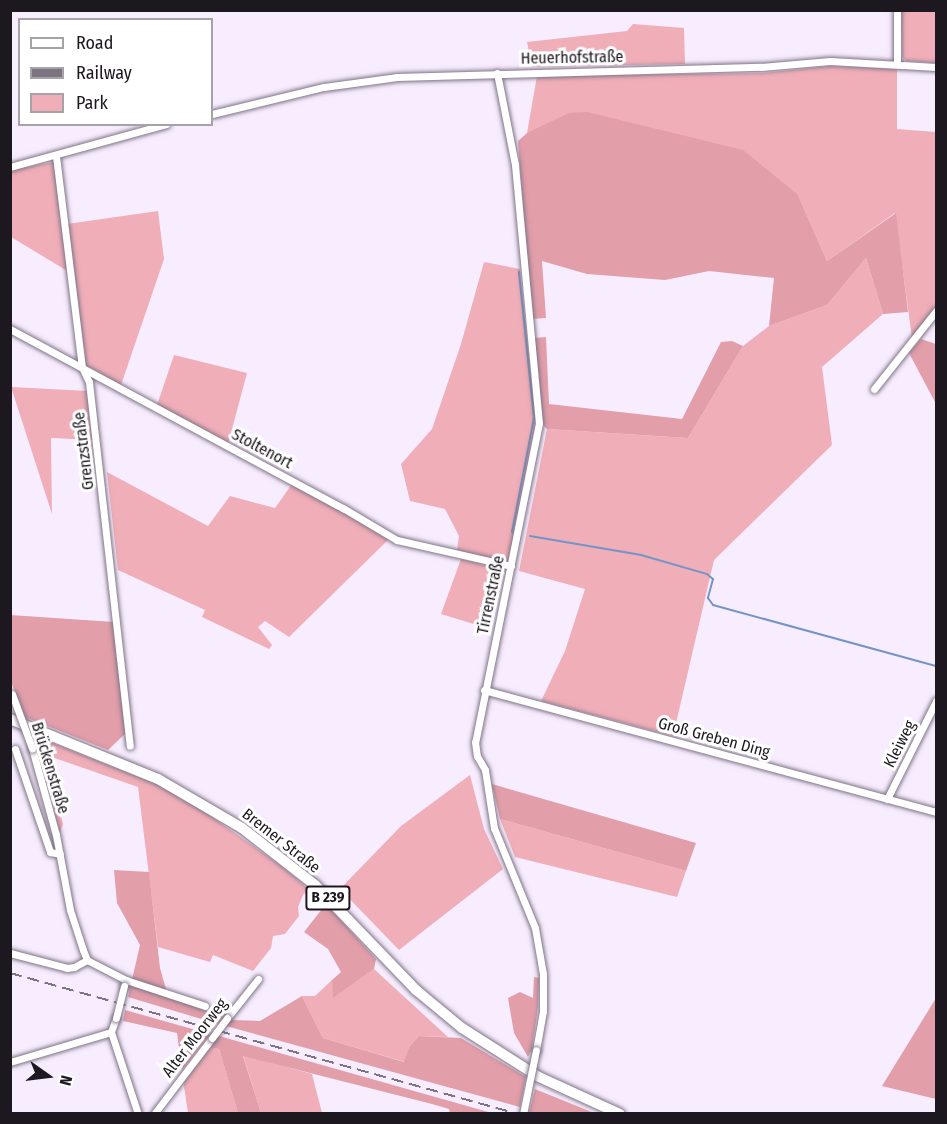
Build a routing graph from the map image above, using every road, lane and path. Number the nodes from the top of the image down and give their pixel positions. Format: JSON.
{"nodes":[{"id":1,"x":897,"y":10,"type":"edge"},
{"id":2,"x":897,"y":64,"type":"junction"},
{"id":3,"x":936,"y":68,"type":"edge"},
{"id":4,"x":497,"y":73,"type":"junction"},
{"id":5,"x":213,"y":114,"type":"edge"},
{"id":6,"x":159,"y":126,"type":"edge"},
{"id":7,"x":56,"y":156,"type":"junction"},
{"id":8,"x":10,"y":167,"type":"edge"},
{"id":9,"x":936,"y":311,"type":"edge"},
{"id":10,"x":10,"y":330,"type":"edge"},
{"id":11,"x":82,"y":367,"type":"junction"},
{"id":12,"x":874,"y":389,"type":"dead end"},
{"id":13,"x":511,"y":566,"type":"junction"},
{"id":14,"x":484,"y":690,"type":"junction"},
{"id":15,"x":11,"y":693,"type":"edge"},
{"id":16,"x":936,"y":701,"type":"edge"},
{"id":17,"x":10,"y":719,"type":"edge"},
{"id":18,"x":130,"y":746,"type":"dead end"},
{"id":19,"x":15,"y":749,"type":"dead end"},
{"id":20,"x":887,"y":799,"type":"junction"},
{"id":21,"x":936,"y":812,"type":"edge"},
{"id":22,"x":60,"y":854,"type":"junction"},
{"id":23,"x":10,"y":953,"type":"edge"},
{"id":24,"x":87,"y":960,"type":"junction"},
{"id":25,"x":258,"y":979,"type":"dead end"},
{"id":26,"x":125,"y":983,"type":"junction"},
{"id":27,"x":206,"y":1006,"type":"dead end"},
{"id":28,"x":111,"y":1032,"type":"junction"},
{"id":29,"x":10,"y":1062,"type":"edge"},
{"id":30,"x":138,"y":1113,"type":"edge"},
{"id":31,"x":154,"y":1113,"type":"edge"},
{"id":32,"x":523,"y":1113,"type":"edge"},
{"id":33,"x":620,"y":1113,"type":"edge"}],
"edges":[{"from":1,"to":2,"type":"street"},
{"from":2,"to":3,"type":"street","name":"Heuerhofstraße"},
{"from":2,"to":4,"type":"street","name":"Heuerhofstraße"},
{"from":4,"to":5,"type":"street","name":"Heuerhofstraße"},
{"from":4,"to":13,"type":"street","name":"Tirrenstraße"},
{"from":6,"to":7,"type":"street"},
{"from":7,"to":8,"type":"street"},
{"from":7,"to":11,"type":"street","name":"Grenzstraße"},
{"from":9,"to":12,"type":"street"},
{"from":10,"to":11,"type":"street","name":"Stoltenort"},
{"from":11,"to":13,"type":"street","name":"Stoltenort"},
{"from":11,"to":18,"type":"street","name":"Grenzstraße"},
{"from":13,"to":14,"type":"street","name":"Tirrenstraße"},
{"from":14,"to":20,"type":"street","name":"Groß Greben Ding"},
{"from":14,"to":32,"type":"street","name":"Tirrenstraße","bridge":true},
{"from":15,"to":22,"type":"street","name":"Brückenstraße","bridge":true},
{"from":16,"to":20,"type":"street","name":"Kleiweg"},
{"from":17,"to":33,"type":"main road","name":"Bremer Straße","number":"B 239"},
{"from":19,"to":22,"type":"street","name":"Brückenstraße"},
{"from":20,"to":21,"type":"street","name":"Groß Greben Ding"},
{"from":22,"to":24,"type":"street","name":"Brückenstraße"},
{"from":23,"to":24,"type":"street"},
{"from":24,"to":26,"type":"street"},
{"from":25,"to":31,"type":"street","name":"Alter Moorweg","bridge":true},
{"from":26,"to":27,"type":"street"},
{"from":26,"to":28,"type":"street","bridge":true},
{"from":28,"to":29,"type":"street"},
{"from":28,"to":30,"type":"street"}]}
